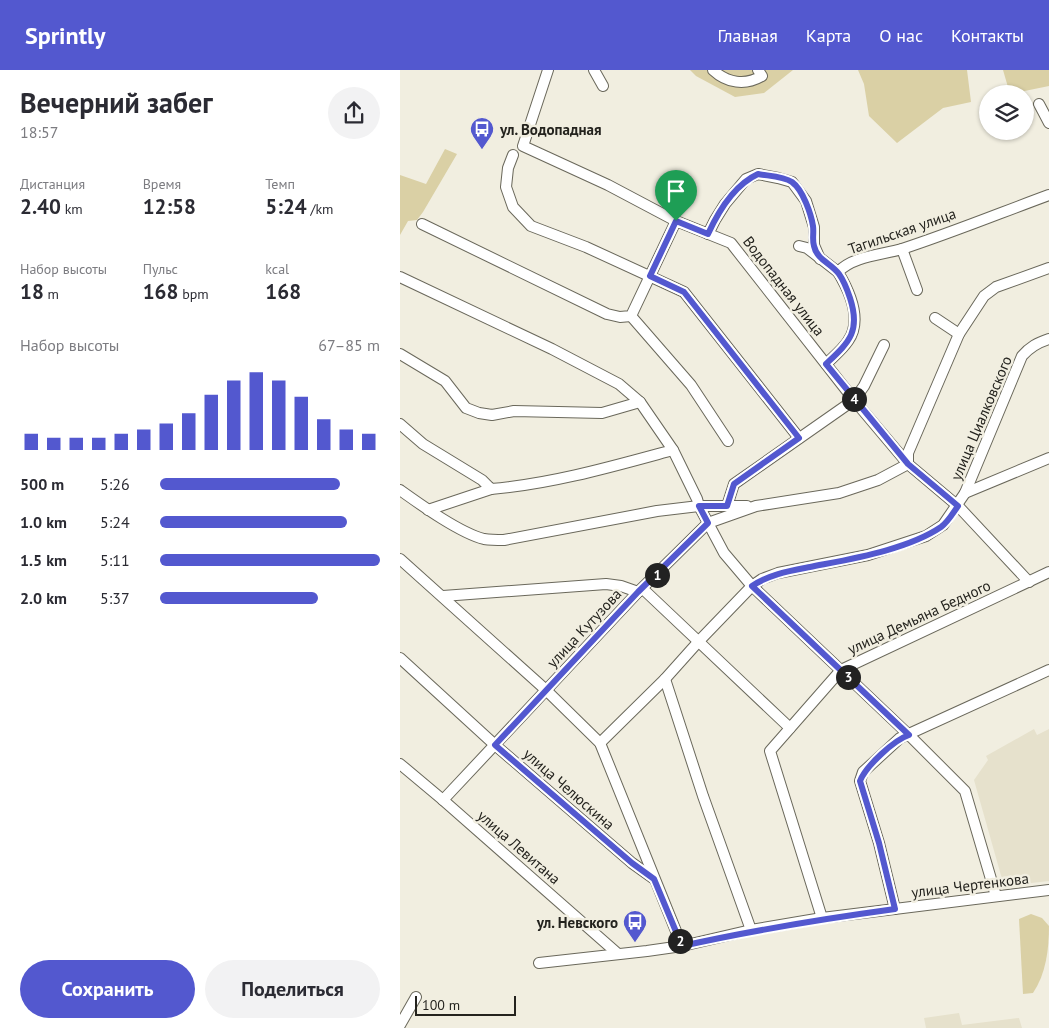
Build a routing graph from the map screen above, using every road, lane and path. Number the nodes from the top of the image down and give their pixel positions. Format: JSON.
{"nodes":[{"id":1,"x":548,"y":70,"type":"edge"},
{"id":2,"x":594,"y":70,"type":"edge"},
{"id":3,"x":713,"y":70,"type":"edge"},
{"id":4,"x":758,"y":70,"type":"edge"},
{"id":5,"x":603,"y":86,"type":"dead end"},
{"id":6,"x":1039,"y":104,"type":"dead end"},
{"id":7,"x":1049,"y":123,"type":"edge"},
{"id":8,"x":513,"y":155,"type":"dead end"},
{"id":9,"x":1049,"y":195,"type":"edge"},
{"id":10,"x":676,"y":221,"type":"junction"},
{"id":11,"x":422,"y":224,"type":"dead end"},
{"id":12,"x":708,"y":234,"type":"junction"},
{"id":13,"x":799,"y":246,"type":"dead end"},
{"id":14,"x":902,"y":249,"type":"junction"},
{"id":15,"x":820,"y":259,"type":"junction"},
{"id":16,"x":1049,"y":268,"type":"edge"},
{"id":17,"x":838,"y":272,"type":"junction"},
{"id":18,"x":650,"y":276,"type":"junction"},
{"id":19,"x":400,"y":277,"type":"edge"},
{"id":20,"x":917,"y":290,"type":"dead end"},
{"id":21,"x":631,"y":316,"type":"junction"},
{"id":22,"x":935,"y":318,"type":"dead end"},
{"id":23,"x":959,"y":334,"type":"junction"},
{"id":24,"x":1049,"y":339,"type":"edge"},
{"id":25,"x":884,"y":345,"type":"dead end"},
{"id":26,"x":400,"y":354,"type":"edge"},
{"id":27,"x":826,"y":364,"type":"junction"},
{"id":28,"x":854,"y":400,"type":"junction"},
{"id":29,"x":640,"y":402,"type":"junction"},
{"id":30,"x":400,"y":424,"type":"edge"},
{"id":31,"x":799,"y":438,"type":"junction"},
{"id":32,"x":728,"y":441,"type":"dead end"},
{"id":33,"x":673,"y":450,"type":"junction"},
{"id":34,"x":1049,"y":458,"type":"edge"},
{"id":35,"x":908,"y":464,"type":"junction"},
{"id":36,"x":491,"y":489,"type":"junction"},
{"id":37,"x":400,"y":490,"type":"edge"},
{"id":38,"x":965,"y":493,"type":"junction"},
{"id":39,"x":699,"y":506,"type":"junction"},
{"id":40,"x":727,"y":506,"type":"junction"},
{"id":41,"x":756,"y":506,"type":"junction"},
{"id":42,"x":958,"y":506,"type":"junction"},
{"id":43,"x":428,"y":510,"type":"junction"},
{"id":44,"x":708,"y":523,"type":"junction"},
{"id":45,"x":400,"y":559,"type":"edge"},
{"id":46,"x":1049,"y":572,"type":"edge"},
{"id":47,"x":1029,"y":582,"type":"junction"},
{"id":48,"x":752,"y":586,"type":"junction"},
{"id":49,"x":641,"y":590,"type":"junction"},
{"id":50,"x":443,"y":596,"type":"junction"},
{"id":51,"x":699,"y":641,"type":"junction"},
{"id":52,"x":400,"y":658,"type":"edge"},
{"id":53,"x":842,"y":670,"type":"junction"},
{"id":54,"x":1049,"y":670,"type":"edge"},
{"id":55,"x":665,"y":679,"type":"junction"},
{"id":56,"x":546,"y":690,"type":"junction"},
{"id":57,"x":790,"y":728,"type":"junction"},
{"id":58,"x":909,"y":735,"type":"junction"},
{"id":59,"x":600,"y":743,"type":"junction"},
{"id":60,"x":495,"y":745,"type":"junction"},
{"id":61,"x":400,"y":764,"type":"edge"},
{"id":62,"x":443,"y":800,"type":"junction"},
{"id":63,"x":654,"y":879,"type":"junction"},
{"id":64,"x":1049,"y":890,"type":"edge"},
{"id":65,"x":996,"y":896,"type":"junction"},
{"id":66,"x":895,"y":909,"type":"junction"},
{"id":67,"x":822,"y":918,"type":"junction"},
{"id":68,"x":751,"y":930,"type":"junction"},
{"id":69,"x":682,"y":946,"type":"junction"},
{"id":70,"x":617,"y":954,"type":"junction"},
{"id":71,"x":539,"y":963,"type":"dead end"},
{"id":72,"x":416,"y":997,"type":"dead end"},
{"id":73,"x":400,"y":1025,"type":"edge"}],
"edges":[{"from":1,"to":10,"type":"street","name":"Водопадная улица"},
{"from":2,"to":5,"type":"street"},
{"from":3,"to":4,"type":"street"},
{"from":6,"to":7,"type":"street"},
{"from":8,"to":18,"type":"street"},
{"from":9,"to":14,"type":"street","name":"Тагильская улица"},
{"from":10,"to":12,"type":"street","name":"Водопадная улица"},
{"from":10,"to":18,"type":"street"},
{"from":11,"to":21,"type":"street"},
{"from":12,"to":15,"type":"street"},
{"from":12,"to":27,"type":"street","name":"Водопадная улица"},
{"from":13,"to":15,"type":"street"},
{"from":14,"to":17,"type":"street","name":"Тагильская улица"},
{"from":14,"to":20,"type":"street"},
{"from":15,"to":17,"type":"street"},
{"from":16,"to":23,"type":"street"},
{"from":17,"to":27,"type":"street","name":"Тагильская улица"},
{"from":18,"to":21,"type":"street"},
{"from":18,"to":31,"type":"street"},
{"from":19,"to":29,"type":"street"},
{"from":21,"to":32,"type":"street"},
{"from":22,"to":23,"type":"street"},
{"from":23,"to":35,"type":"street"},
{"from":24,"to":38,"type":"street","name":"улица Циалковского"},
{"from":25,"to":28,"type":"street"},
{"from":26,"to":29,"type":"street"},
{"from":27,"to":28,"type":"street","name":"Водопадная улица"},
{"from":28,"to":31,"type":"street"},
{"from":28,"to":35,"type":"street","name":"Водопадная улица"},
{"from":29,"to":33,"type":"street"},
{"from":30,"to":36,"type":"street"},
{"from":31,"to":40,"type":"street"},
{"from":33,"to":36,"type":"street"},
{"from":33,"to":39,"type":"street"},
{"from":34,"to":38,"type":"street"},
{"from":35,"to":41,"type":"street","name":"улица Кутузова"},
{"from":35,"to":42,"type":"street","name":"Водопадная улица"},
{"from":36,"to":43,"type":"street"},
{"from":37,"to":43,"type":"street"},
{"from":38,"to":42,"type":"street","name":"улица Циалковского"},
{"from":39,"to":40,"type":"street"},
{"from":39,"to":43,"type":"street"},
{"from":39,"to":44,"type":"street"},
{"from":40,"to":41,"type":"street"},
{"from":41,"to":44,"type":"street","name":"улица Кутузова"},
{"from":42,"to":47,"type":"street","name":"Водопадная улица"},
{"from":42,"to":48,"type":"street","name":"улица Циалковского"},
{"from":44,"to":48,"type":"street"},
{"from":44,"to":49,"type":"street","name":"улица Кутузова"},
{"from":45,"to":50,"type":"street"},
{"from":46,"to":47,"type":"street","name":"улица Демьяна Бедного"},
{"from":47,"to":53,"type":"street","name":"улица Демьяна Бедного"},
{"from":48,"to":51,"type":"street","name":"улица Циалковского"},
{"from":48,"to":53,"type":"street"},
{"from":49,"to":50,"type":"street"},
{"from":49,"to":51,"type":"street"},
{"from":49,"to":56,"type":"street","name":"улица Кутузова"},
{"from":50,"to":56,"type":"street"},
{"from":51,"to":55,"type":"street","name":"улица Циалковского"},
{"from":51,"to":57,"type":"street"},
{"from":52,"to":60,"type":"street","name":"улица Челюскина"},
{"from":53,"to":57,"type":"street","name":"улица Демьяна Бедного"},
{"from":53,"to":58,"type":"street"},
{"from":54,"to":58,"type":"street"},
{"from":55,"to":59,"type":"street","name":"улица Циалковского"},
{"from":55,"to":68,"type":"street"},
{"from":56,"to":59,"type":"street"},
{"from":56,"to":60,"type":"street","name":"улица Кутузова"},
{"from":57,"to":67,"type":"street","name":"улица Демьяна Бедного"},
{"from":58,"to":65,"type":"street"},
{"from":58,"to":66,"type":"street"},
{"from":59,"to":63,"type":"street"},
{"from":60,"to":62,"type":"street","name":"улица Кутузова"},
{"from":60,"to":63,"type":"street","name":"улица Челюскина"},
{"from":61,"to":62,"type":"street","name":"улица Левитана"},
{"from":62,"to":70,"type":"street","name":"улица Левитана"},
{"from":63,"to":69,"type":"street"},
{"from":64,"to":65,"type":"street","name":"улица Чертенкова"},
{"from":65,"to":66,"type":"street","name":"улица Чертенкова"},
{"from":66,"to":67,"type":"street","name":"улица Чертенкова"},
{"from":67,"to":68,"type":"street","name":"улица Чертенкова"},
{"from":68,"to":69,"type":"street","name":"улица Чертенкова"},
{"from":69,"to":70,"type":"street","name":"улица Чертенкова"},
{"from":70,"to":71,"type":"street","name":"улица Чертенкова"},
{"from":72,"to":73,"type":"street"}]}
